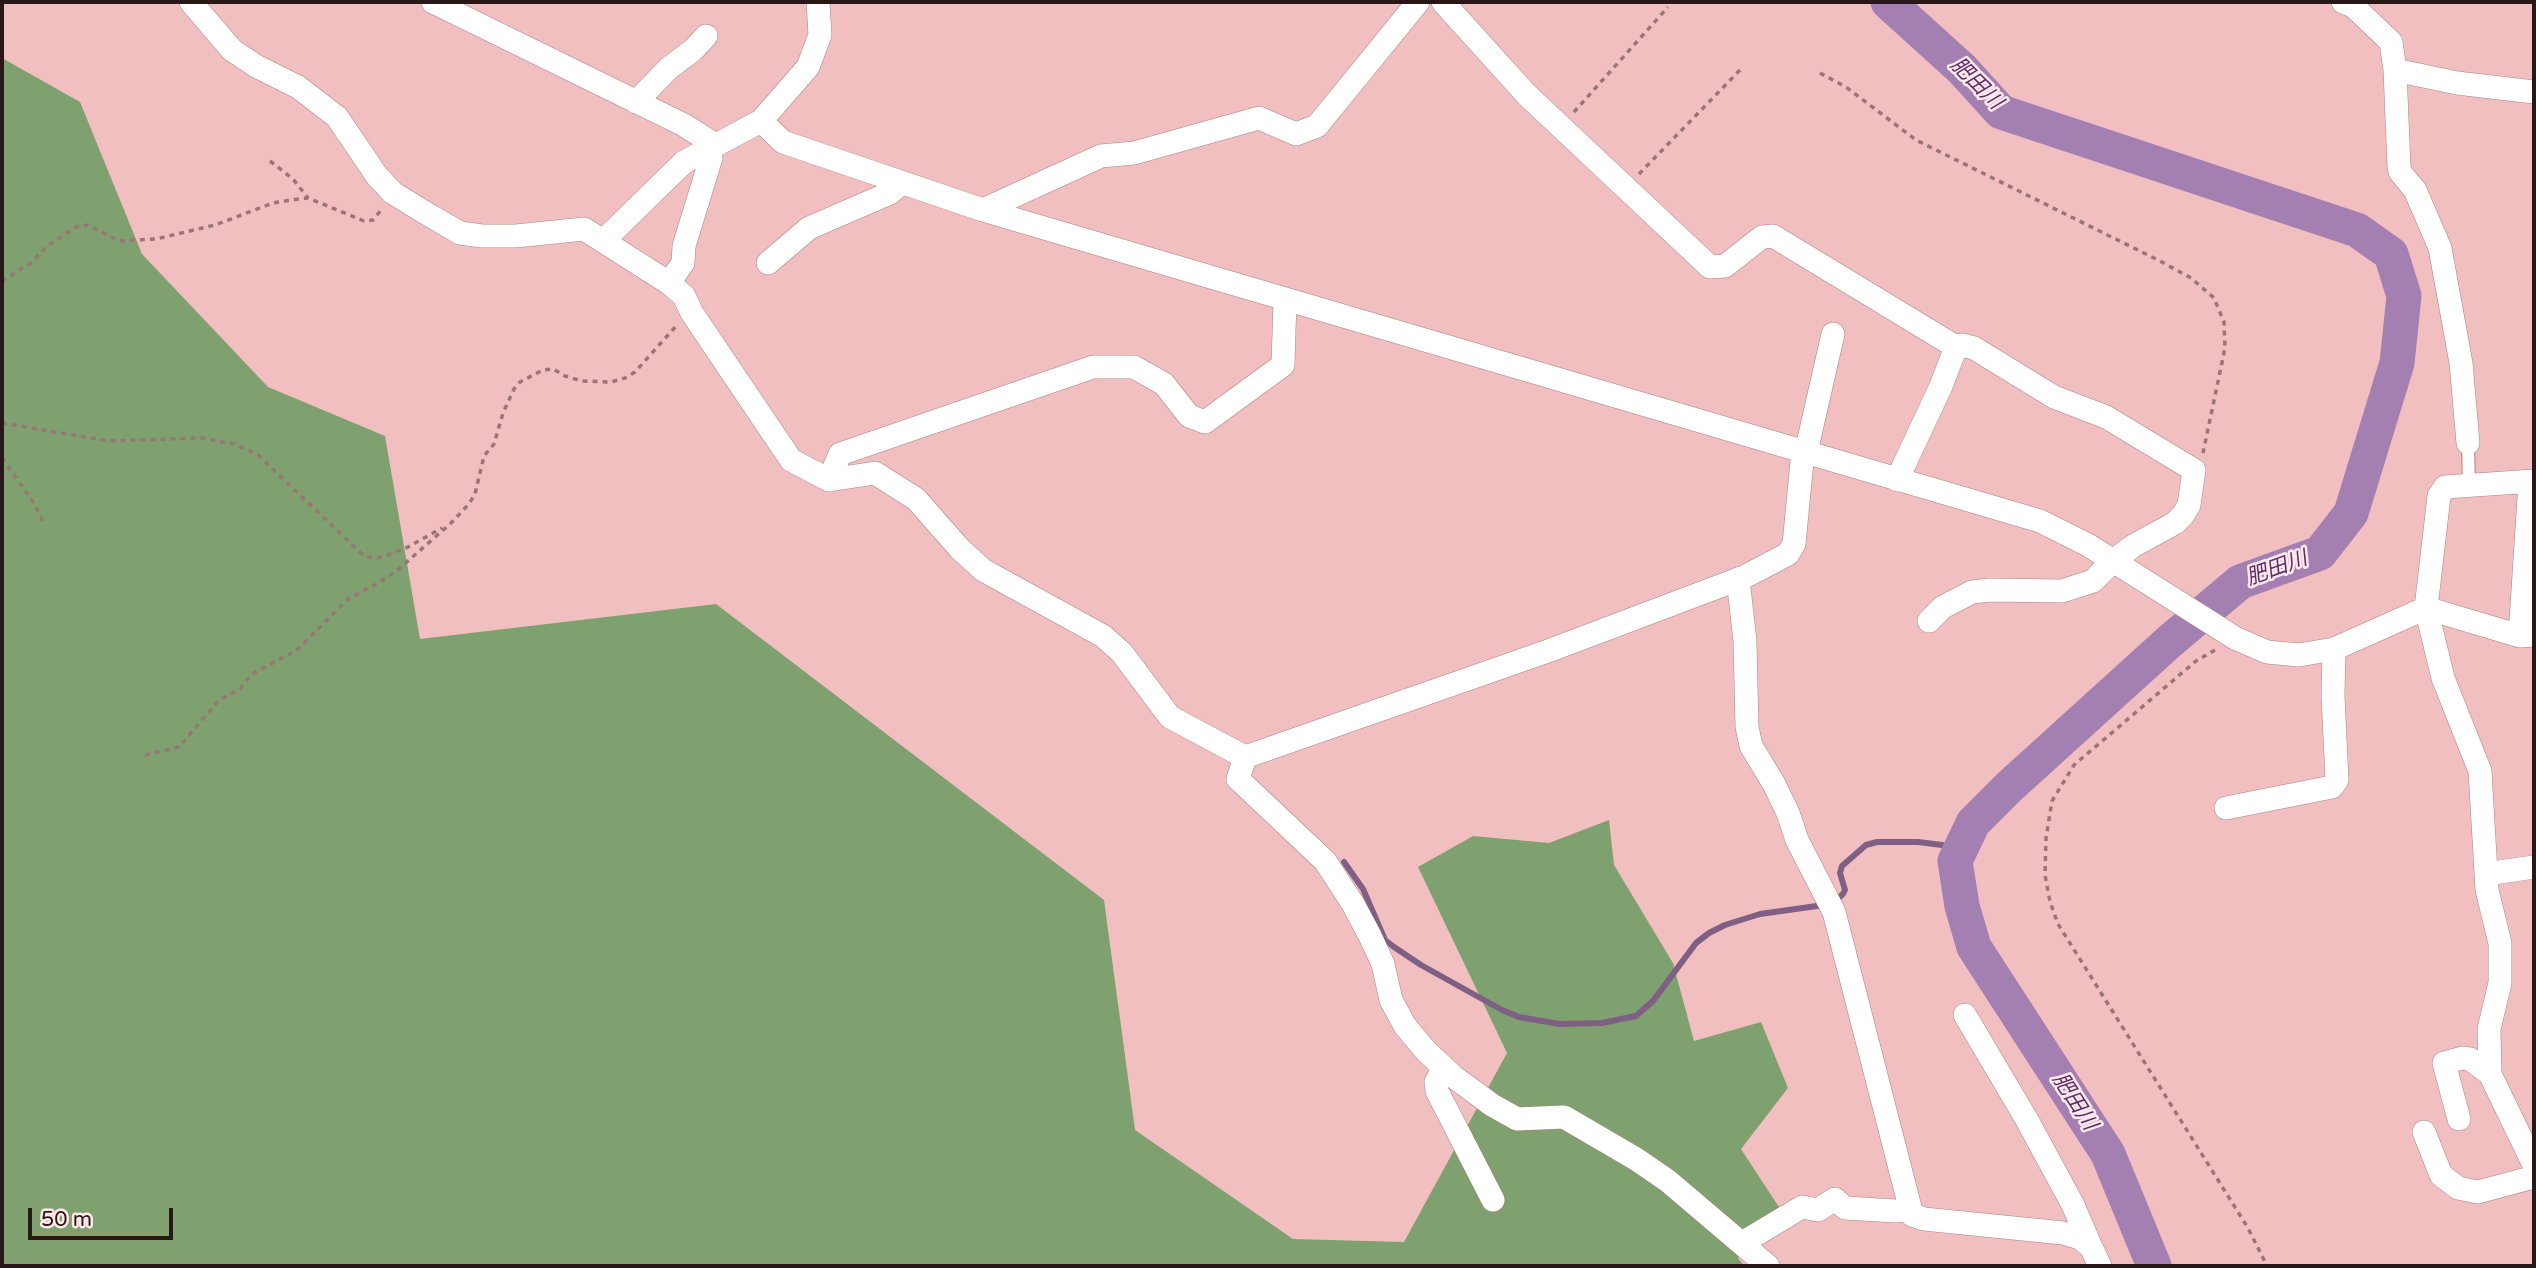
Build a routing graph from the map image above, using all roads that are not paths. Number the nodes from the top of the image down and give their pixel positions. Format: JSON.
{"nodes":[{"id":1,"x":191,"y":2,"type":"edge"},
{"id":2,"x":433,"y":2,"type":"edge"},
{"id":3,"x":818,"y":2,"type":"edge"},
{"id":4,"x":1418,"y":2,"type":"edge"},
{"id":5,"x":1443,"y":2,"type":"edge"},
{"id":6,"x":2343,"y":2,"type":"edge"},
{"id":7,"x":2376,"y":2,"type":"edge"},
{"id":8,"x":2383,"y":34,"type":"junction"},
{"id":9,"x":706,"y":36,"type":"dead end"},
{"id":10,"x":2395,"y":69,"type":"junction"},
{"id":11,"x":2534,"y":92,"type":"edge"},
{"id":12,"x":636,"y":102,"type":"junction"},
{"id":13,"x":761,"y":121,"type":"junction"},
{"id":14,"x":711,"y":146,"type":"junction"},
{"id":15,"x":902,"y":183,"type":"junction"},
{"id":16,"x":982,"y":210,"type":"junction"},
{"id":17,"x":603,"y":241,"type":"junction"},
{"id":18,"x":768,"y":262,"type":"dead end"},
{"id":19,"x":669,"y":283,"type":"junction"},
{"id":20,"x":1285,"y":300,"type":"junction"},
{"id":21,"x":1833,"y":334,"type":"dead end"},
{"id":22,"x":1956,"y":347,"type":"junction"},
{"id":23,"x":2468,"y":443,"type":"joint"},
{"id":24,"x":1804,"y":452,"type":"junction"},
{"id":25,"x":829,"y":480,"type":"junction"},
{"id":26,"x":1897,"y":480,"type":"junction"},
{"id":27,"x":2532,"y":482,"type":"edge"},
{"id":28,"x":2469,"y":487,"type":"junction"},
{"id":29,"x":2113,"y":561,"type":"junction"},
{"id":30,"x":1744,"y":577,"type":"junction"},
{"id":31,"x":2426,"y":608,"type":"junction"},
{"id":32,"x":1929,"y":621,"type":"dead end"},
{"id":33,"x":2527,"y":636,"type":"edge"},
{"id":34,"x":2334,"y":649,"type":"junction"},
{"id":35,"x":1245,"y":757,"type":"junction"},
{"id":36,"x":2226,"y":808,"type":"dead end"},
{"id":37,"x":2534,"y":867,"type":"edge"},
{"id":38,"x":2486,"y":874,"type":"junction"},
{"id":39,"x":1965,"y":1015,"type":"dead end"},
{"id":40,"x":1448,"y":1071,"type":"junction"},
{"id":41,"x":2490,"y":1074,"type":"junction"},
{"id":42,"x":2459,"y":1119,"type":"dead end"},
{"id":43,"x":2424,"y":1132,"type":"dead end"},
{"id":44,"x":2534,"y":1165,"type":"edge"},
{"id":45,"x":2534,"y":1177,"type":"edge"},
{"id":46,"x":1499,"y":1197,"type":"dead end"},
{"id":47,"x":1910,"y":1209,"type":"junction"},
{"id":48,"x":1742,"y":1243,"type":"junction"},
{"id":49,"x":2095,"y":1257,"type":"edge"},
{"id":50,"x":1768,"y":1266,"type":"edge"}],
"edges":[{"from":1,"to":17,"type":"street"},
{"from":2,"to":12,"type":"street"},
{"from":3,"to":13,"type":"street"},
{"from":4,"to":16,"type":"street"},
{"from":5,"to":22,"type":"street"},
{"from":6,"to":8,"type":"street"},
{"from":7,"to":8,"type":"street"},
{"from":8,"to":10,"type":"street"},
{"from":9,"to":12,"type":"street"},
{"from":10,"to":11,"type":"street"},
{"from":10,"to":23,"type":"street"},
{"from":12,"to":14,"type":"street"},
{"from":13,"to":14,"type":"street"},
{"from":13,"to":15,"type":"street"},
{"from":14,"to":17,"type":"street"},
{"from":14,"to":19,"type":"street"},
{"from":15,"to":16,"type":"street"},
{"from":15,"to":18,"type":"street"},
{"from":16,"to":20,"type":"street"},
{"from":17,"to":19,"type":"street"},
{"from":19,"to":25,"type":"street"},
{"from":20,"to":24,"type":"street"},
{"from":20,"to":25,"type":"street"},
{"from":21,"to":24,"type":"street"},
{"from":22,"to":26,"type":"street"},
{"from":22,"to":29,"type":"street"},
{"from":23,"to":28,"type":"lane"},
{"from":24,"to":26,"type":"street"},
{"from":24,"to":30,"type":"street"},
{"from":25,"to":35,"type":"street"},
{"from":26,"to":29,"type":"street"},
{"from":27,"to":28,"type":"street"},
{"from":27,"to":33,"type":"street"},
{"from":28,"to":31,"type":"street"},
{"from":29,"to":32,"type":"street"},
{"from":29,"to":34,"type":"street"},
{"from":30,"to":35,"type":"street"},
{"from":30,"to":47,"type":"street"},
{"from":31,"to":33,"type":"street"},
{"from":31,"to":34,"type":"street"},
{"from":31,"to":38,"type":"street"},
{"from":34,"to":36,"type":"street"},
{"from":35,"to":40,"type":"street"},
{"from":37,"to":38,"type":"street"},
{"from":38,"to":41,"type":"street"},
{"from":39,"to":49,"type":"street"},
{"from":40,"to":46,"type":"street"},
{"from":40,"to":48,"type":"street"},
{"from":41,"to":42,"type":"street"},
{"from":41,"to":44,"type":"street"},
{"from":43,"to":45,"type":"street"},
{"from":47,"to":48,"type":"street"},
{"from":47,"to":49,"type":"street"},
{"from":48,"to":50,"type":"street"}]}
